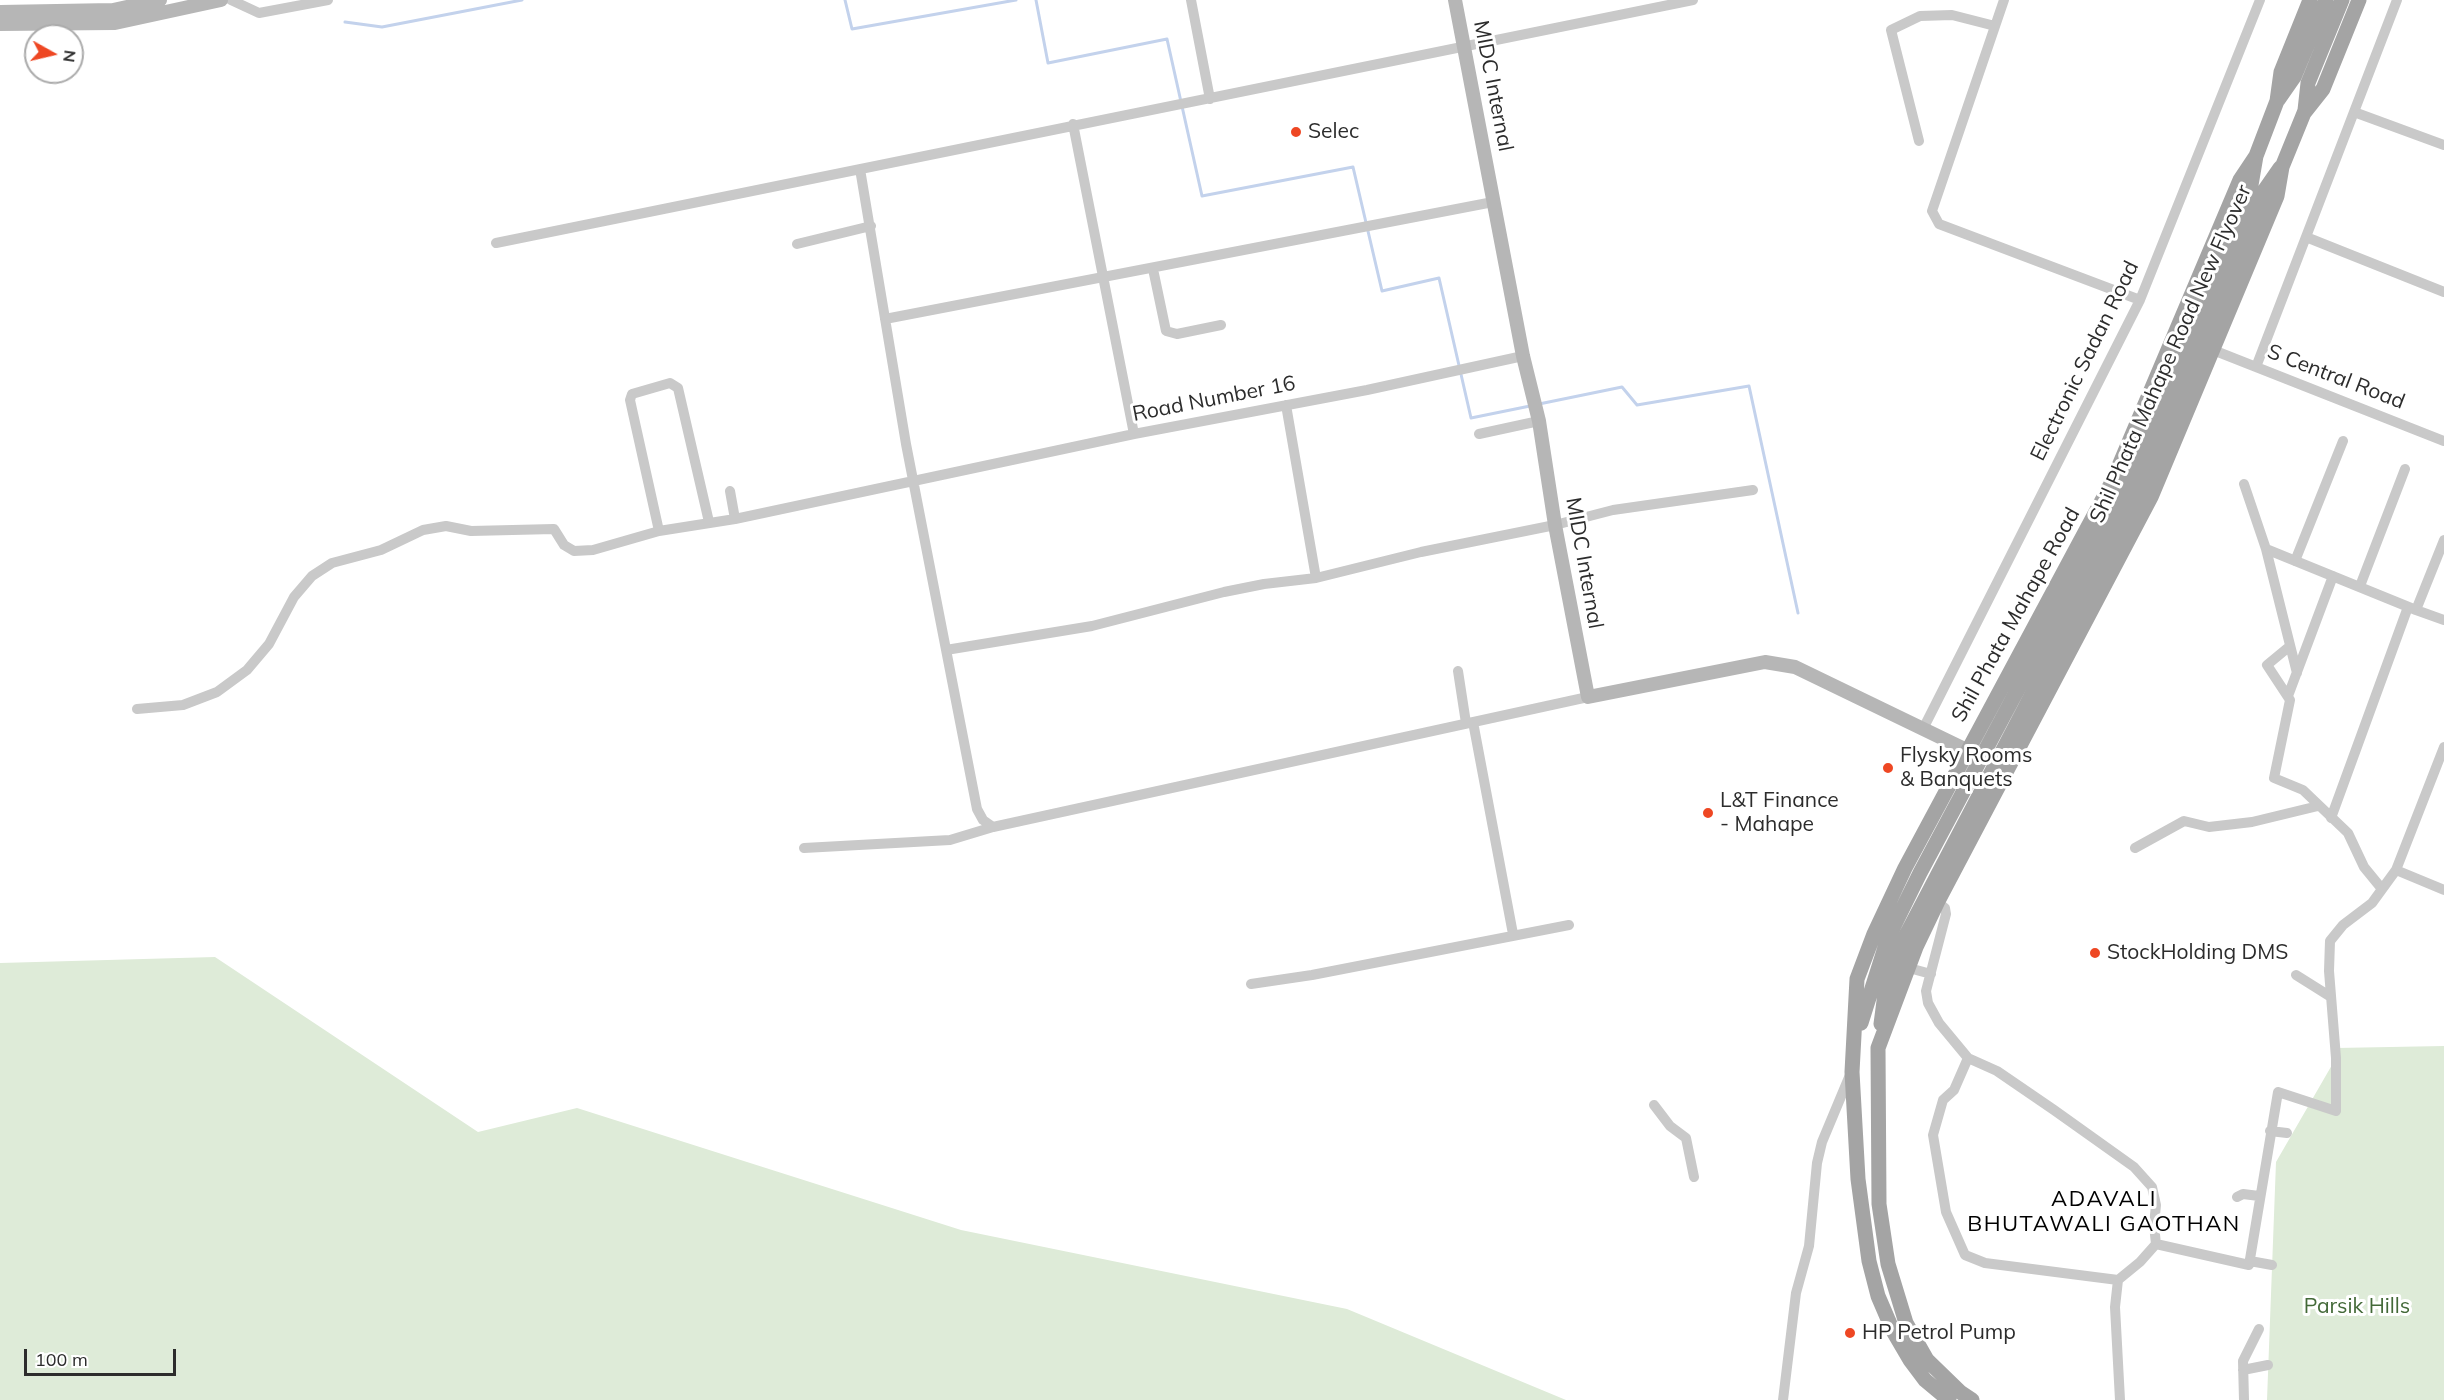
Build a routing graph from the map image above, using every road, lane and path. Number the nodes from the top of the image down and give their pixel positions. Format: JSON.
{"nodes":[{"id":1,"x":160,"y":0,"type":"edge"},
{"id":2,"x":221,"y":0,"type":"edge"},
{"id":3,"x":231,"y":0,"type":"edge"},
{"id":4,"x":328,"y":0,"type":"edge"},
{"id":5,"x":1191,"y":0,"type":"edge"},
{"id":6,"x":1455,"y":0,"type":"edge"},
{"id":7,"x":1693,"y":0,"type":"edge"},
{"id":8,"x":2004,"y":0,"type":"edge"},
{"id":9,"x":2260,"y":0,"type":"edge"},
{"id":10,"x":2310,"y":0,"type":"edge"},
{"id":11,"x":2326,"y":0,"type":"edge"},
{"id":12,"x":2342,"y":0,"type":"edge"},
{"id":13,"x":2359,"y":0,"type":"edge"},
{"id":14,"x":2397,"y":0,"type":"edge"},
{"id":15,"x":0,"y":12,"type":"edge"},
{"id":16,"x":0,"y":24,"type":"edge"},
{"id":17,"x":1995,"y":26,"type":"junction"},
{"id":18,"x":1464,"y":46,"type":"junction"},
{"id":19,"x":2301,"y":80,"type":"junction"},
{"id":20,"x":1207,"y":100,"type":"junction"},
{"id":21,"x":2277,"y":102,"type":"junction"},
{"id":22,"x":2354,"y":112,"type":"junction"},
{"id":23,"x":2304,"y":113,"type":"junction"},
{"id":24,"x":1073,"y":124,"type":"junction"},
{"id":25,"x":1919,"y":141,"type":"dead end"},
{"id":26,"x":2444,"y":145,"type":"edge"},
{"id":27,"x":2256,"y":156,"type":"junction"},
{"id":28,"x":2282,"y":166,"type":"junction"},
{"id":29,"x":860,"y":169,"type":"junction"},
{"id":30,"x":2257,"y":188,"type":"junction"},
{"id":31,"x":1493,"y":202,"type":"junction"},
{"id":32,"x":870,"y":226,"type":"junction"},
{"id":33,"x":2306,"y":237,"type":"junction"},
{"id":34,"x":496,"y":243,"type":"dead end"},
{"id":35,"x":797,"y":244,"type":"dead end"},
{"id":36,"x":1153,"y":269,"type":"junction"},
{"id":37,"x":1104,"y":277,"type":"junction"},
{"id":38,"x":2444,"y":292,"type":"edge"},
{"id":39,"x":2140,"y":300,"type":"junction"},
{"id":40,"x":885,"y":319,"type":"junction"},
{"id":41,"x":1221,"y":325,"type":"dead end"},
{"id":42,"x":2213,"y":350,"type":"junction"},
{"id":43,"x":1523,"y":356,"type":"junction"},
{"id":44,"x":2256,"y":366,"type":"junction"},
{"id":45,"x":1286,"y":405,"type":"junction"},
{"id":46,"x":1539,"y":421,"type":"junction"},
{"id":47,"x":1134,"y":434,"type":"junction"},
{"id":48,"x":1479,"y":434,"type":"dead end"},
{"id":49,"x":2343,"y":441,"type":"dead end"},
{"id":50,"x":2444,"y":441,"type":"edge"},
{"id":51,"x":2405,"y":470,"type":"dead end"},
{"id":52,"x":913,"y":481,"type":"junction"},
{"id":53,"x":2244,"y":484,"type":"dead end"},
{"id":54,"x":1753,"y":490,"type":"dead end"},
{"id":55,"x":730,"y":491,"type":"dead end"},
{"id":56,"x":735,"y":519,"type":"junction"},
{"id":57,"x":709,"y":522,"type":"junction"},
{"id":58,"x":1555,"y":525,"type":"junction"},
{"id":59,"x":659,"y":531,"type":"junction"},
{"id":60,"x":2444,"y":540,"type":"edge"},
{"id":61,"x":2266,"y":549,"type":"junction"},
{"id":62,"x":2295,"y":561,"type":"junction"},
{"id":63,"x":2333,"y":576,"type":"junction"},
{"id":64,"x":1316,"y":578,"type":"junction"},
{"id":65,"x":2361,"y":586,"type":"junction"},
{"id":66,"x":2412,"y":608,"type":"junction"},
{"id":67,"x":2444,"y":620,"type":"edge"},
{"id":68,"x":2290,"y":646,"type":"junction"},
{"id":69,"x":946,"y":650,"type":"junction"},
{"id":70,"x":1458,"y":671,"type":"dead end"},
{"id":71,"x":2297,"y":673,"type":"junction"},
{"id":72,"x":2288,"y":696,"type":"junction"},
{"id":73,"x":1588,"y":697,"type":"junction"},
{"id":74,"x":137,"y":710,"type":"dead end"},
{"id":75,"x":1470,"y":722,"type":"junction"},
{"id":76,"x":1923,"y":729,"type":"junction"},
{"id":77,"x":2444,"y":747,"type":"edge"},
{"id":78,"x":1967,"y":750,"type":"junction"},
{"id":79,"x":2006,"y":770,"type":"junction"},
{"id":80,"x":2318,"y":806,"type":"junction"},
{"id":81,"x":2331,"y":818,"type":"junction"},
{"id":82,"x":993,"y":827,"type":"junction"},
{"id":83,"x":804,"y":848,"type":"dead end"},
{"id":84,"x":2135,"y":848,"type":"dead end"},
{"id":85,"x":2396,"y":870,"type":"junction"},
{"id":86,"x":1900,"y":880,"type":"junction"},
{"id":87,"x":2382,"y":889,"type":"junction"},
{"id":88,"x":2444,"y":890,"type":"edge"},
{"id":89,"x":1938,"y":901,"type":"junction"},
{"id":90,"x":1569,"y":925,"type":"dead end"},
{"id":91,"x":1513,"y":934,"type":"junction"},
{"id":92,"x":1909,"y":968,"type":"junction"},
{"id":93,"x":1931,"y":974,"type":"junction"},
{"id":94,"x":2296,"y":975,"type":"dead end"},
{"id":95,"x":1251,"y":984,"type":"dead end"},
{"id":96,"x":1879,"y":985,"type":"junction"},
{"id":97,"x":2331,"y":997,"type":"junction"},
{"id":98,"x":1855,"y":1046,"type":"junction"},
{"id":99,"x":1878,"y":1048,"type":"junction"},
{"id":100,"x":1968,"y":1058,"type":"junction"},
{"id":101,"x":1852,"y":1072,"type":"junction"},
{"id":102,"x":1654,"y":1106,"type":"dead end"},
{"id":103,"x":2270,"y":1131,"type":"junction"},
{"id":104,"x":2287,"y":1133,"type":"dead end"},
{"id":105,"x":1694,"y":1177,"type":"dead end"},
{"id":106,"x":2259,"y":1196,"type":"junction"},
{"id":107,"x":2236,"y":1197,"type":"dead end"},
{"id":108,"x":2156,"y":1244,"type":"junction"},
{"id":109,"x":2250,"y":1261,"type":"junction"},
{"id":110,"x":2272,"y":1265,"type":"dead end"},
{"id":111,"x":2118,"y":1280,"type":"junction"},
{"id":112,"x":2259,"y":1329,"type":"dead end"},
{"id":113,"x":2268,"y":1365,"type":"dead end"},
{"id":114,"x":2243,"y":1370,"type":"junction"},
{"id":115,"x":1783,"y":1400,"type":"edge"},
{"id":116,"x":1949,"y":1400,"type":"edge"},
{"id":117,"x":1972,"y":1400,"type":"edge"},
{"id":118,"x":2120,"y":1400,"type":"edge"},
{"id":119,"x":2244,"y":1400,"type":"edge"}],
"edges":[{"from":1,"to":15,"type":"street"},
{"from":2,"to":16,"type":"street"},
{"from":3,"to":4,"type":"street"},
{"from":5,"to":20,"type":"street"},
{"from":6,"to":18,"type":"street","name":"MIDC Internal"},
{"from":7,"to":18,"type":"street"},
{"from":8,"to":17,"type":"street"},
{"from":9,"to":39,"type":"street","name":"Electronic Sadan Road"},
{"from":10,"to":21,"type":"main road"},
{"from":11,"to":19,"type":"main road"},
{"from":12,"to":19,"type":"main road"},
{"from":13,"to":23,"type":"main road"},
{"from":14,"to":22,"type":"street"},
{"from":17,"to":25,"type":"street"},
{"from":17,"to":39,"type":"street"},
{"from":18,"to":20,"type":"street"},
{"from":18,"to":31,"type":"street","name":"MIDC Internal"},
{"from":19,"to":21,"type":"main road"},
{"from":19,"to":23,"type":"main road"},
{"from":20,"to":24,"type":"street"},
{"from":21,"to":27,"type":"main road"},
{"from":22,"to":26,"type":"street"},
{"from":22,"to":33,"type":"street"},
{"from":23,"to":28,"type":"main road"},
{"from":24,"to":29,"type":"street"},
{"from":24,"to":37,"type":"street"},
{"from":27,"to":30,"type":"main road","name":"Shil Phata Mahape Road New Flyover"},
{"from":27,"to":78,"type":"main road","name":"Shil Phata Mahape Road"},
{"from":28,"to":30,"type":"main road","name":"Shil Phata Mahape Road New Flyover"},
{"from":28,"to":42,"type":"main road"},
{"from":29,"to":32,"type":"street"},
{"from":29,"to":34,"type":"street"},
{"from":30,"to":96,"type":"main road","name":"Shil Phata Mahape Road New Flyover"},
{"from":31,"to":36,"type":"street"},
{"from":31,"to":43,"type":"street","name":"MIDC Internal"},
{"from":32,"to":35,"type":"street"},
{"from":32,"to":40,"type":"street"},
{"from":33,"to":38,"type":"street"},
{"from":33,"to":44,"type":"street"},
{"from":36,"to":37,"type":"street"},
{"from":36,"to":41,"type":"street"},
{"from":37,"to":40,"type":"street"},
{"from":37,"to":47,"type":"street"},
{"from":39,"to":76,"type":"street","name":"Electronic Sadan Road"},
{"from":40,"to":52,"type":"street"},
{"from":42,"to":44,"type":"street","name":"S Central Road"},
{"from":42,"to":79,"type":"main road"},
{"from":43,"to":45,"type":"street","name":"Road Number 16"},
{"from":43,"to":46,"type":"street","name":"MIDC Internal"},
{"from":44,"to":50,"type":"street","name":"S Central Road"},
{"from":45,"to":47,"type":"street","name":"Road Number 16"},
{"from":45,"to":64,"type":"street"},
{"from":46,"to":48,"type":"street"},
{"from":46,"to":58,"type":"street","name":"MIDC Internal"},
{"from":47,"to":52,"type":"street","name":"Road Number 16"},
{"from":49,"to":62,"type":"street"},
{"from":51,"to":65,"type":"street"},
{"from":52,"to":56,"type":"street","name":"Road Number 16"},
{"from":52,"to":69,"type":"street"},
{"from":53,"to":61,"type":"street"},
{"from":54,"to":58,"type":"street"},
{"from":55,"to":56,"type":"street"},
{"from":56,"to":57,"type":"street","name":"Road Number 16"},
{"from":57,"to":59,"type":"street","name":"Road Number 16"},
{"from":57,"to":59,"type":"street"},
{"from":58,"to":64,"type":"street"},
{"from":58,"to":73,"type":"street","name":"MIDC Internal"},
{"from":59,"to":74,"type":"street","name":"Road Number 16"},
{"from":60,"to":66,"type":"street"},
{"from":61,"to":62,"type":"street"},
{"from":61,"to":68,"type":"street"},
{"from":62,"to":63,"type":"street"},
{"from":63,"to":65,"type":"street"},
{"from":63,"to":71,"type":"street"},
{"from":64,"to":69,"type":"street"},
{"from":65,"to":66,"type":"street"},
{"from":66,"to":67,"type":"street"},
{"from":66,"to":81,"type":"street"},
{"from":68,"to":71,"type":"street"},
{"from":68,"to":72,"type":"street"},
{"from":69,"to":82,"type":"street"},
{"from":70,"to":75,"type":"street"},
{"from":71,"to":72,"type":"street"},
{"from":72,"to":80,"type":"street"},
{"from":73,"to":75,"type":"street"},
{"from":73,"to":76,"type":"street"},
{"from":75,"to":82,"type":"street"},
{"from":75,"to":91,"type":"street"},
{"from":76,"to":78,"type":"street"},
{"from":77,"to":85,"type":"street"},
{"from":78,"to":79,"type":"street"},
{"from":78,"to":86,"type":"main road","name":"Shil Phata Mahape Road"},
{"from":79,"to":89,"type":"main road"},
{"from":80,"to":81,"type":"street"},
{"from":80,"to":84,"type":"street"},
{"from":81,"to":87,"type":"street"},
{"from":82,"to":83,"type":"street"},
{"from":85,"to":87,"type":"street"},
{"from":85,"to":88,"type":"street"},
{"from":86,"to":89,"type":"street"},
{"from":86,"to":98,"type":"main road","name":"Shil Phata Mahape Road"},
{"from":87,"to":97,"type":"street"},
{"from":89,"to":92,"type":"main road"},
{"from":89,"to":93,"type":"street"},
{"from":90,"to":91,"type":"street"},
{"from":91,"to":95,"type":"street"},
{"from":92,"to":93,"type":"street"},
{"from":92,"to":99,"type":"main road"},
{"from":93,"to":100,"type":"street"},
{"from":94,"to":97,"type":"street"},
{"from":96,"to":98,"type":"main road","name":"Shil Phata Mahape Road New Flyover"},
{"from":96,"to":99,"type":"main road","name":"Shil Phata Mahape Road New Flyover"},
{"from":97,"to":103,"type":"street"},
{"from":98,"to":101,"type":"main road","name":"Shil Phata Mahape Road"},
{"from":99,"to":117,"type":"main road"},
{"from":100,"to":108,"type":"street"},
{"from":100,"to":111,"type":"street"},
{"from":101,"to":115,"type":"street"},
{"from":101,"to":116,"type":"main road","name":"Shil Phata Mahape Road"},
{"from":102,"to":105,"type":"street"},
{"from":103,"to":104,"type":"street"},
{"from":103,"to":106,"type":"street"},
{"from":106,"to":107,"type":"street"},
{"from":106,"to":109,"type":"street"},
{"from":108,"to":109,"type":"street"},
{"from":108,"to":111,"type":"street"},
{"from":109,"to":110,"type":"street"},
{"from":111,"to":118,"type":"street"},
{"from":112,"to":114,"type":"street"},
{"from":113,"to":114,"type":"street"},
{"from":114,"to":119,"type":"street"}]}
